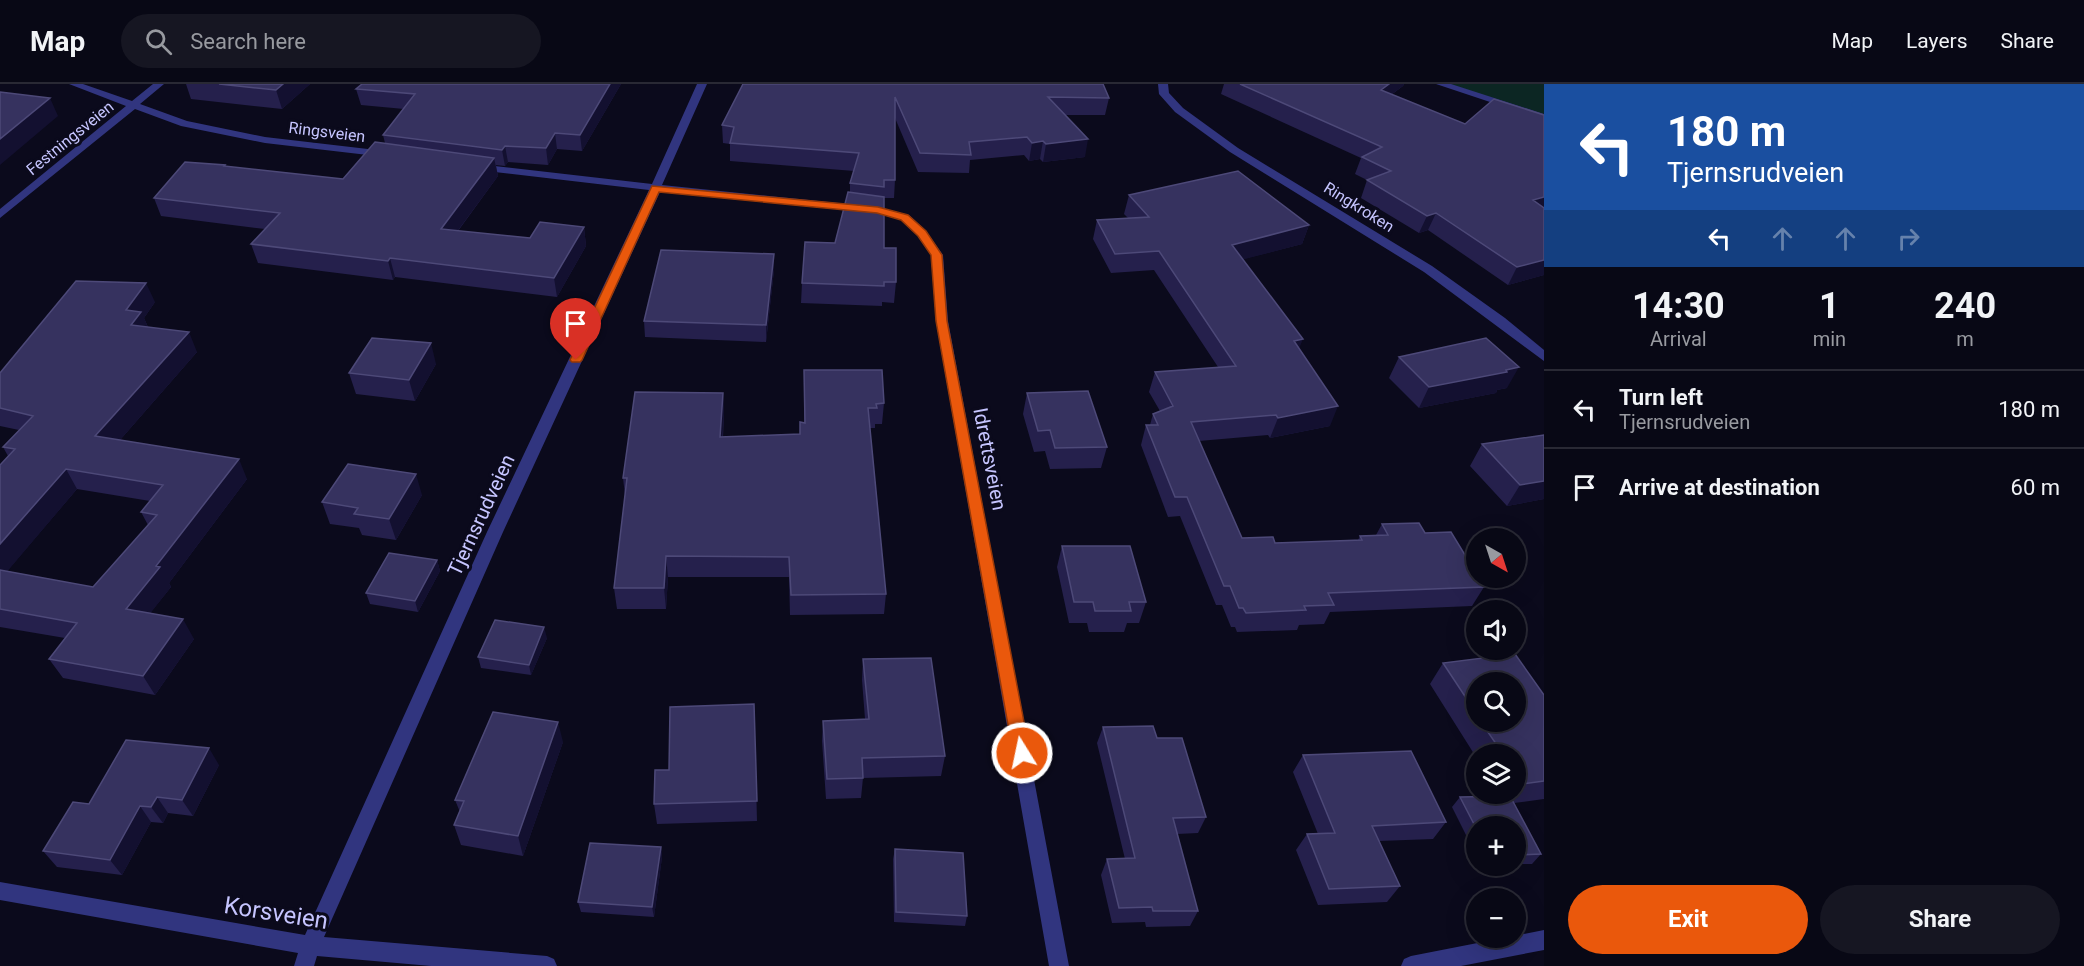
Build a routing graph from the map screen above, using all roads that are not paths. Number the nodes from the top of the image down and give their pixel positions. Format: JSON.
{"nodes":[{"id":1,"x":74,"y":84,"type":"edge"},
{"id":2,"x":159,"y":84,"type":"edge"},
{"id":3,"x":702,"y":84,"type":"edge"},
{"id":4,"x":1163,"y":84,"type":"edge"},
{"id":5,"x":1442,"y":84,"type":"edge"},
{"id":6,"x":132,"y":106,"type":"junction"},
{"id":7,"x":1544,"y":117,"type":"edge"},
{"id":8,"x":398,"y":156,"type":"edge"},
{"id":9,"x":468,"y":166,"type":"edge"},
{"id":10,"x":656,"y":189,"type":"junction"},
{"id":11,"x":0,"y":215,"type":"edge"},
{"id":12,"x":1544,"y":357,"type":"edge"},
{"id":13,"x":0,"y":891,"type":"edge"},
{"id":14,"x":1544,"y":940,"type":"edge"},
{"id":15,"x":310,"y":946,"type":"junction"},
{"id":16,"x":304,"y":966,"type":"edge"},
{"id":17,"x":547,"y":966,"type":"edge"},
{"id":18,"x":1059,"y":966,"type":"edge"},
{"id":19,"x":1411,"y":966,"type":"edge"}],
"edges":[{"from":1,"to":6,"type":"street","name":"Ringsveien"},
{"from":2,"to":6,"type":"street","name":"Festningsveien"},
{"from":3,"to":10,"type":"street","name":"Tjernsrudveien"},
{"from":4,"to":12,"type":"street","name":"Ringkroken"},
{"from":5,"to":7,"type":"street"},
{"from":6,"to":8,"type":"street","name":"Ringsveien"},
{"from":6,"to":11,"type":"street","name":"Festningsveien"},
{"from":9,"to":10,"type":"street"},
{"from":10,"to":15,"type":"street","name":"Tjernsrudveien"},
{"from":10,"to":18,"type":"street","name":"Idrettsveien"},
{"from":13,"to":15,"type":"street","name":"Korsveien"},
{"from":14,"to":19,"type":"street"},
{"from":15,"to":16,"type":"street","name":"Tjernsrudveien"},
{"from":15,"to":17,"type":"street","name":"Korsveien"}]}
